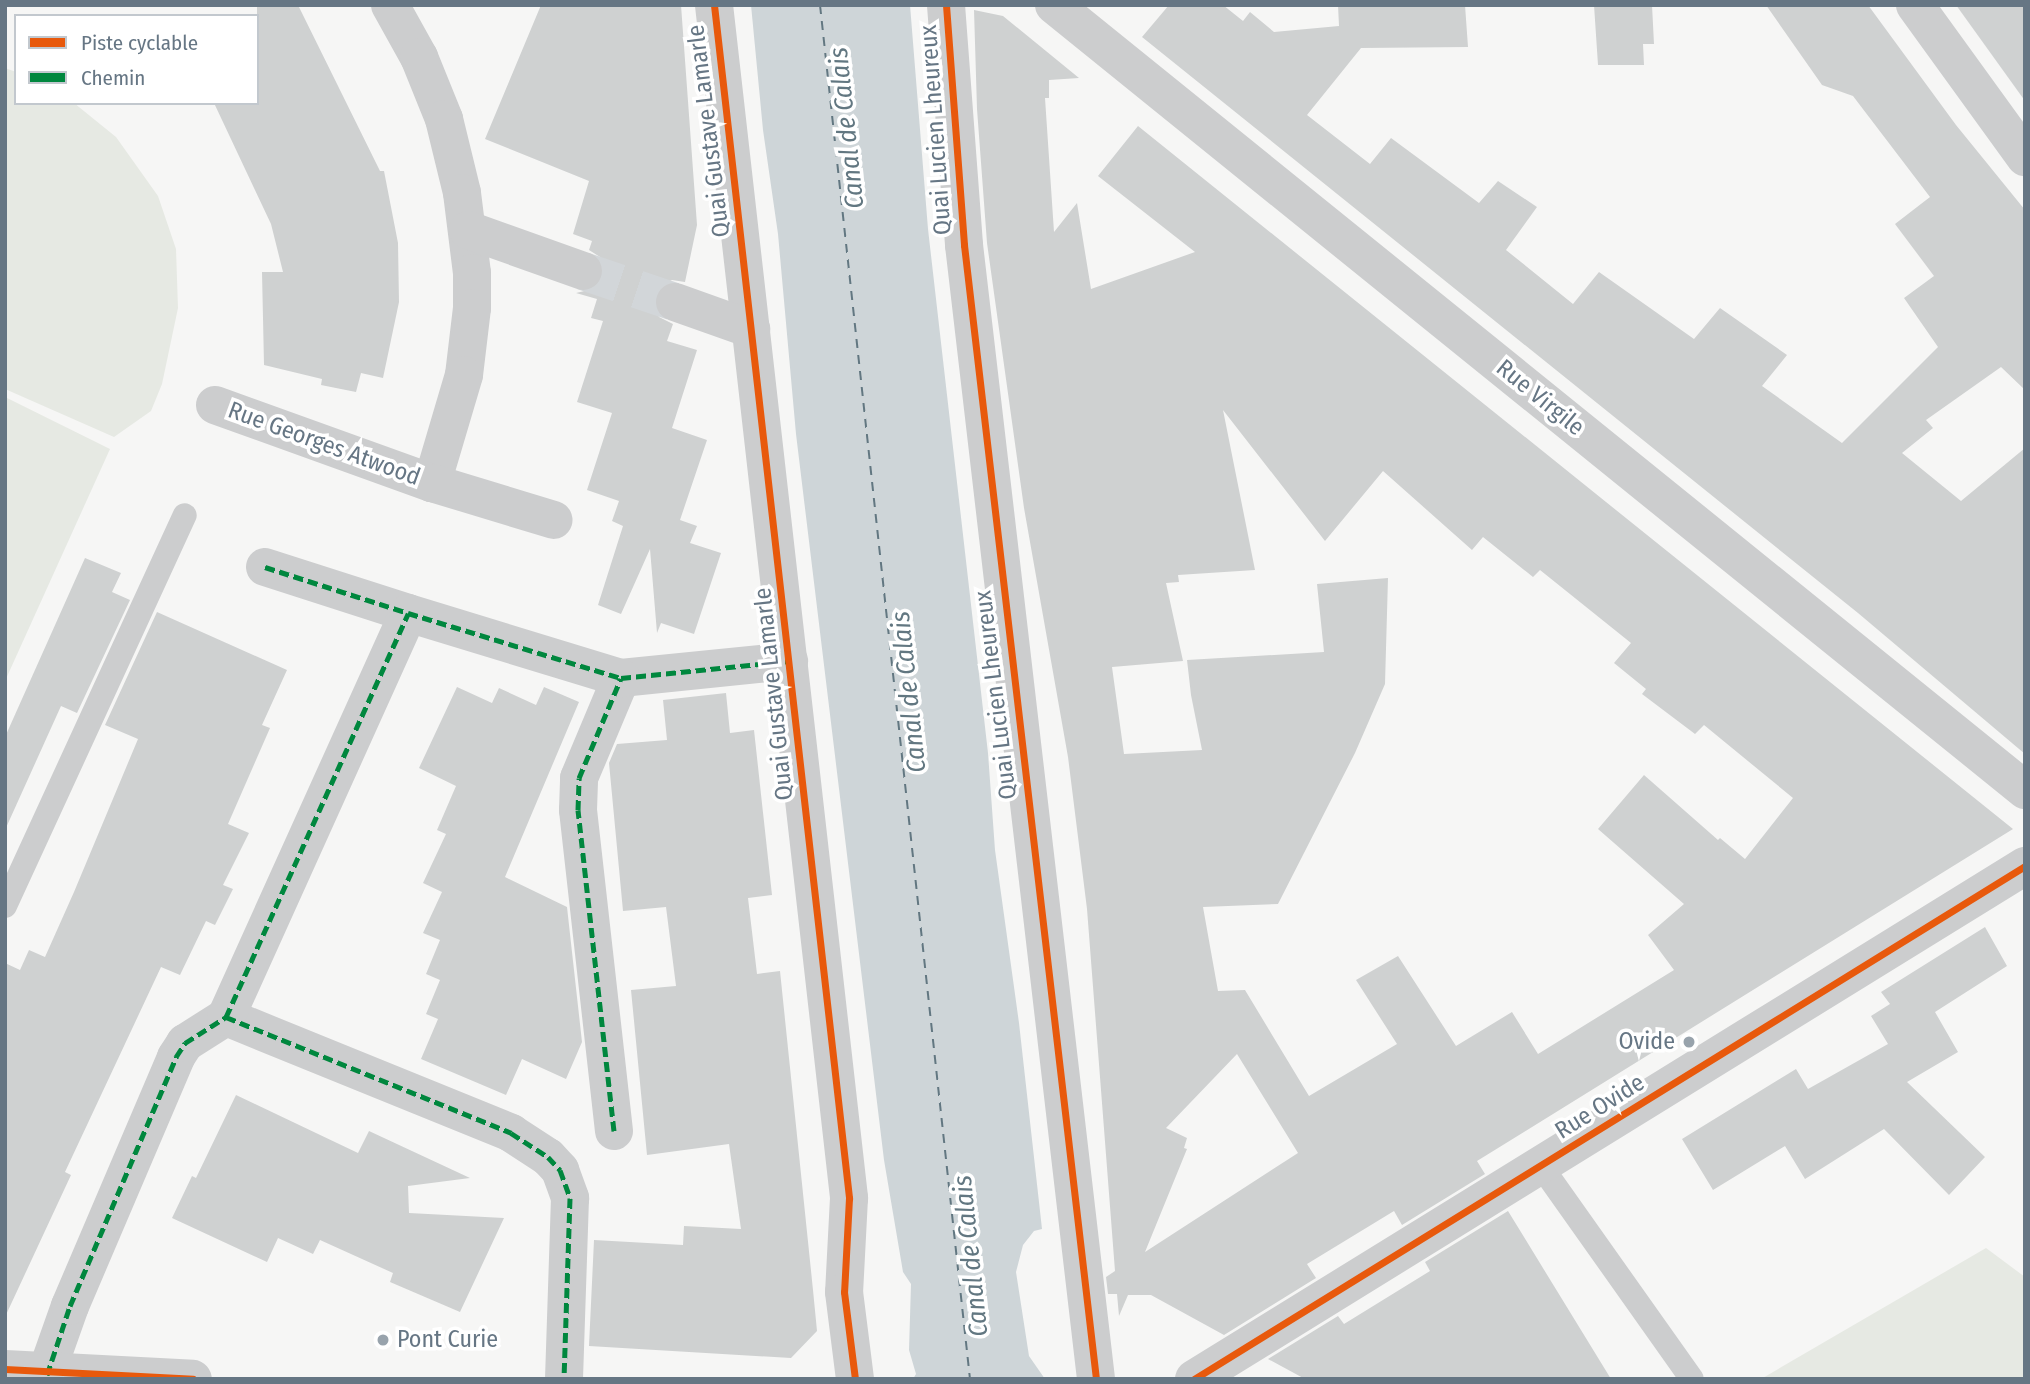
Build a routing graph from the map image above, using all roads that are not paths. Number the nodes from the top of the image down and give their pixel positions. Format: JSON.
{"nodes":[{"id":1,"x":390,"y":5,"type":"edge"},
{"id":2,"x":714,"y":5,"type":"edge"},
{"id":3,"x":946,"y":5,"type":"edge"},
{"id":4,"x":1055,"y":5,"type":"edge"},
{"id":5,"x":1915,"y":5,"type":"edge"},
{"id":6,"x":2025,"y":157,"type":"edge"},
{"id":7,"x":468,"y":230,"type":"junction"},
{"id":8,"x":583,"y":271,"type":"tunnel mouth"},
{"id":9,"x":675,"y":302,"type":"tunnel mouth"},
{"id":10,"x":751,"y":329,"type":"junction"},
{"id":11,"x":215,"y":405,"type":"dead end"},
{"id":12,"x":432,"y":483,"type":"junction"},
{"id":13,"x":185,"y":515,"type":"dead end"},
{"id":14,"x":554,"y":520,"type":"dead end"},
{"id":15,"x":265,"y":567,"type":"dead end"},
{"id":16,"x":408,"y":613,"type":"junction"},
{"id":17,"x":789,"y":661,"type":"junction"},
{"id":18,"x":621,"y":678,"type":"junction"},
{"id":19,"x":2025,"y":790,"type":"edge"},
{"id":20,"x":2025,"y":866,"type":"edge"},
{"id":21,"x":5,"y":906,"type":"edge"},
{"id":22,"x":226,"y":1017,"type":"junction"},
{"id":23,"x":614,"y":1131,"type":"dead end"},
{"id":24,"x":1541,"y":1166,"type":"junction"},
{"id":25,"x":5,"y":1369,"type":"edge"},
{"id":26,"x":47,"y":1375,"type":"edge"},
{"id":27,"x":192,"y":1379,"type":"edge"},
{"id":28,"x":564,"y":1379,"type":"edge"},
{"id":29,"x":855,"y":1379,"type":"edge"},
{"id":30,"x":1096,"y":1379,"type":"edge"},
{"id":31,"x":1195,"y":1379,"type":"edge"},
{"id":32,"x":1692,"y":1379,"type":"edge"}],
"edges":[{"from":1,"to":7,"type":"street","name":"Rue Georges Atwood"},
{"from":2,"to":10,"type":"street","name":"Quai Gustave Lamarle"},
{"from":3,"to":30,"type":"street","name":"Quai Lucien Lheureux"},
{"from":4,"to":19,"type":"street","name":"Rue Virgile"},
{"from":5,"to":6,"type":"street"},
{"from":7,"to":8,"type":"street"},
{"from":7,"to":12,"type":"street","name":"Rue Georges Atwood"},
{"from":9,"to":10,"type":"street"},
{"from":10,"to":17,"type":"street","name":"Quai Gustave Lamarle"},
{"from":11,"to":12,"type":"street","name":"Rue Georges Atwood"},
{"from":12,"to":14,"type":"street","name":"Rue Georges Atwood"},
{"from":13,"to":21,"type":"lane"},
{"from":15,"to":16,"type":"street"},
{"from":16,"to":18,"type":"street"},
{"from":16,"to":22,"type":"street"},
{"from":17,"to":18,"type":"street"},
{"from":17,"to":29,"type":"street","name":"Quai Gustave Lamarle"},
{"from":18,"to":23,"type":"street"},
{"from":20,"to":24,"type":"street","name":"Rue Ovide"},
{"from":22,"to":26,"type":"street"},
{"from":22,"to":28,"type":"street"},
{"from":24,"to":31,"type":"street","name":"Rue Ovide"},
{"from":24,"to":32,"type":"lane"},
{"from":25,"to":26,"type":"street"},
{"from":26,"to":27,"type":"street"}]}
